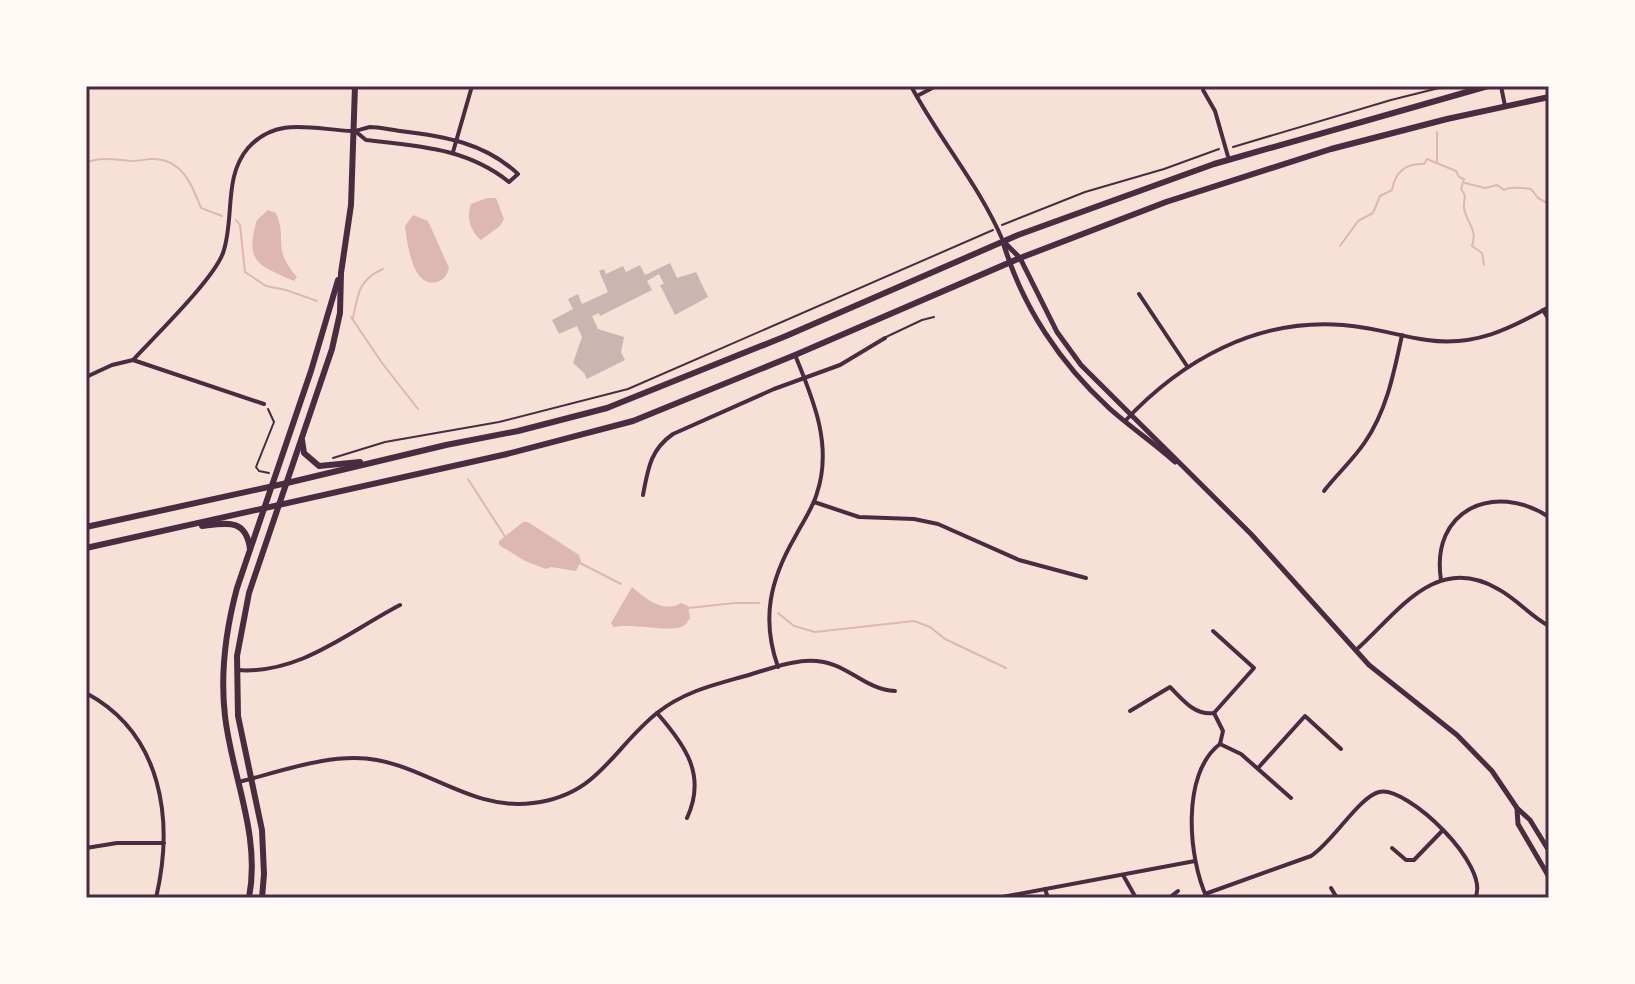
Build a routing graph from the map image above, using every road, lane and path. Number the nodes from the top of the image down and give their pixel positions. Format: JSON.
{"nodes":[{"id":1,"x":355,"y":86,"type":"edge"},
{"id":2,"x":472,"y":86,"type":"edge"},
{"id":3,"x":911,"y":86,"type":"edge"},
{"id":4,"x":936,"y":86,"type":"edge"},
{"id":5,"x":1447,"y":86,"type":"edge"},
{"id":6,"x":1488,"y":86,"type":"edge"},
{"id":7,"x":1501,"y":86,"type":"edge"},
{"id":8,"x":1203,"y":90,"type":"dead end"},
{"id":9,"x":917,"y":96,"type":"junction"},
{"id":10,"x":1549,"y":97,"type":"edge"},
{"id":11,"x":1505,"y":106,"type":"junction"},
{"id":12,"x":355,"y":131,"type":"junction"},
{"id":13,"x":456,"y":140,"type":"junction"},
{"id":14,"x":1225,"y":147,"type":"junction"},
{"id":15,"x":453,"y":152,"type":"junction"},
{"id":16,"x":1229,"y":160,"type":"junction"},
{"id":17,"x":998,"y":228,"type":"junction"},
{"id":18,"x":1003,"y":241,"type":"junction"},
{"id":19,"x":1020,"y":258,"type":"junction"},
{"id":20,"x":1010,"y":262,"type":"junction"},
{"id":21,"x":341,"y":273,"type":"junction"},
{"id":22,"x":1139,"y":294,"type":"dead end"},
{"id":23,"x":1546,"y":309,"type":"edge"},
{"id":24,"x":934,"y":317,"type":"dead end"},
{"id":25,"x":1549,"y":320,"type":"edge"},
{"id":26,"x":1402,"y":335,"type":"junction"},
{"id":27,"x":885,"y":338,"type":"joint"},
{"id":28,"x":795,"y":355,"type":"junction"},
{"id":29,"x":133,"y":360,"type":"junction"},
{"id":30,"x":1187,"y":366,"type":"junction"},
{"id":31,"x":86,"y":377,"type":"edge"},
{"id":32,"x":804,"y":378,"type":"junction"},
{"id":33,"x":264,"y":404,"type":"joint"},
{"id":34,"x":1131,"y":415,"type":"junction"},
{"id":35,"x":1124,"y":422,"type":"junction"},
{"id":36,"x":302,"y":440,"type":"junction"},
{"id":37,"x":330,"y":459,"type":"dead end"},
{"id":38,"x":379,"y":461,"type":"junction"},
{"id":39,"x":268,"y":473,"type":"dead end"},
{"id":40,"x":287,"y":483,"type":"junction"},
{"id":41,"x":1200,"y":484,"type":"junction"},
{"id":42,"x":272,"y":486,"type":"junction"},
{"id":43,"x":1324,"y":491,"type":"dead end"},
{"id":44,"x":643,"y":495,"type":"dead end"},
{"id":45,"x":814,"y":502,"type":"junction"},
{"id":46,"x":280,"y":503,"type":"junction"},
{"id":47,"x":264,"y":507,"type":"junction"},
{"id":48,"x":1549,"y":517,"type":"edge"},
{"id":49,"x":86,"y":527,"type":"edge"},
{"id":50,"x":175,"y":529,"type":"junction"},
{"id":51,"x":86,"y":548,"type":"edge"},
{"id":52,"x":250,"y":549,"type":"junction"},
{"id":53,"x":1086,"y":578,"type":"dead end"},
{"id":54,"x":1441,"y":580,"type":"junction"},
{"id":55,"x":400,"y":605,"type":"dead end"},
{"id":56,"x":1549,"y":626,"type":"edge"},
{"id":57,"x":1213,"y":631,"type":"dead end"},
{"id":58,"x":1354,"y":651,"type":"junction"},
{"id":59,"x":778,"y":667,"type":"junction"},
{"id":60,"x":237,"y":670,"type":"junction"},
{"id":61,"x":895,"y":691,"type":"dead end"},
{"id":62,"x":86,"y":693,"type":"edge"},
{"id":63,"x":1130,"y":711,"type":"dead end"},
{"id":64,"x":657,"y":713,"type":"junction"},
{"id":65,"x":1214,"y":713,"type":"junction"},
{"id":66,"x":1220,"y":744,"type":"junction"},
{"id":67,"x":1341,"y":749,"type":"dead end"},
{"id":68,"x":1258,"y":768,"type":"junction"},
{"id":69,"x":252,"y":778,"type":"junction"},
{"id":70,"x":239,"y":782,"type":"junction"},
{"id":71,"x":1291,"y":798,"type":"dead end"},
{"id":72,"x":1517,"y":808,"type":"junction"},
{"id":73,"x":687,"y":818,"type":"dead end"},
{"id":74,"x":1442,"y":831,"type":"junction"},
{"id":75,"x":164,"y":843,"type":"junction"},
{"id":76,"x":86,"y":848,"type":"edge"},
{"id":77,"x":1392,"y":848,"type":"dead end"},
{"id":78,"x":1549,"y":851,"type":"edge"},
{"id":79,"x":1195,"y":861,"type":"junction"},
{"id":80,"x":1123,"y":875,"type":"junction"},
{"id":81,"x":1549,"y":877,"type":"edge"},
{"id":82,"x":1331,"y":888,"type":"dead end"},
{"id":83,"x":1045,"y":889,"type":"junction"},
{"id":84,"x":1178,"y":891,"type":"dead end"},
{"id":85,"x":1206,"y":896,"type":"edge"},
{"id":86,"x":156,"y":898,"type":"edge"},
{"id":87,"x":249,"y":898,"type":"edge"},
{"id":88,"x":262,"y":898,"type":"edge"},
{"id":89,"x":997,"y":898,"type":"edge"},
{"id":90,"x":1048,"y":898,"type":"edge"},
{"id":91,"x":1136,"y":898,"type":"edge"},
{"id":92,"x":1169,"y":898,"type":"edge"},
{"id":93,"x":1337,"y":898,"type":"edge"},
{"id":94,"x":1475,"y":898,"type":"edge"}],
"edges":[{"from":1,"to":12,"type":"main road"},
{"from":2,"to":13,"type":"street"},
{"from":3,"to":9,"type":"street"},
{"from":4,"to":9,"type":"street"},
{"from":5,"to":14,"type":"path"},
{"from":6,"to":16,"type":"main road"},
{"from":7,"to":11,"type":"street"},
{"from":8,"to":14,"type":"street"},
{"from":9,"to":17,"type":"street"},
{"from":10,"to":11,"type":"main road"},
{"from":11,"to":19,"type":"main road"},
{"from":12,"to":13,"type":"street"},
{"from":12,"to":15,"type":"street"},
{"from":12,"to":21,"type":"main road"},
{"from":12,"to":29,"type":"street"},
{"from":13,"to":15,"type":"street"},
{"from":13,"to":15,"type":"street"},
{"from":14,"to":16,"type":"street"},
{"from":14,"to":17,"type":"path"},
{"from":16,"to":18,"type":"main road"},
{"from":17,"to":18,"type":"street"},
{"from":17,"to":37,"type":"path"},
{"from":18,"to":19,"type":"main road"},
{"from":18,"to":20,"type":"main road"},
{"from":18,"to":38,"type":"main road"},
{"from":19,"to":20,"type":"main road"},
{"from":19,"to":34,"type":"main road"},
{"from":20,"to":28,"type":"main road"},
{"from":20,"to":35,"type":"main road"},
{"from":21,"to":36,"type":"main road"},
{"from":21,"to":42,"type":"main road"},
{"from":22,"to":30,"type":"street"},
{"from":23,"to":25,"type":"street"},
{"from":23,"to":26,"type":"street"},
{"from":24,"to":27,"type":"lane"},
{"from":26,"to":30,"type":"street"},
{"from":26,"to":43,"type":"street"},
{"from":27,"to":32,"type":"street"},
{"from":28,"to":32,"type":"street"},
{"from":28,"to":46,"type":"main road"},
{"from":29,"to":31,"type":"street"},
{"from":29,"to":33,"type":"street"},
{"from":30,"to":34,"type":"street"},
{"from":32,"to":44,"type":"street"},
{"from":32,"to":45,"type":"street"},
{"from":33,"to":39,"type":"path"},
{"from":34,"to":35,"type":"street"},
{"from":34,"to":41,"type":"main road"},
{"from":35,"to":41,"type":"main road"},
{"from":36,"to":38,"type":"main road"},
{"from":36,"to":40,"type":"main road"},
{"from":38,"to":40,"type":"main road"},
{"from":40,"to":42,"type":"main road"},
{"from":40,"to":46,"type":"main road"},
{"from":41,"to":58,"type":"main road"},
{"from":42,"to":47,"type":"main road"},
{"from":42,"to":49,"type":"main road"},
{"from":45,"to":53,"type":"street"},
{"from":45,"to":59,"type":"street"},
{"from":46,"to":47,"type":"main road"},
{"from":46,"to":60,"type":"main road"},
{"from":47,"to":50,"type":"main road"},
{"from":47,"to":52,"type":"main road"},
{"from":48,"to":54,"type":"street"},
{"from":50,"to":51,"type":"main road"},
{"from":50,"to":52,"type":"main road"},
{"from":52,"to":70,"type":"main road"},
{"from":54,"to":56,"type":"street"},
{"from":54,"to":58,"type":"street"},
{"from":55,"to":60,"type":"street"},
{"from":57,"to":65,"type":"street"},
{"from":58,"to":72,"type":"main road"},
{"from":59,"to":61,"type":"street"},
{"from":59,"to":64,"type":"street"},
{"from":60,"to":69,"type":"main road"},
{"from":62,"to":75,"type":"street"},
{"from":63,"to":65,"type":"street"},
{"from":64,"to":69,"type":"street"},
{"from":64,"to":73,"type":"street"},
{"from":65,"to":66,"type":"street"},
{"from":66,"to":68,"type":"street"},
{"from":66,"to":79,"type":"street"},
{"from":67,"to":68,"type":"street"},
{"from":68,"to":71,"type":"street"},
{"from":69,"to":70,"type":"street"},
{"from":69,"to":88,"type":"main road"},
{"from":70,"to":87,"type":"main road"},
{"from":72,"to":78,"type":"main road"},
{"from":72,"to":81,"type":"main road"},
{"from":74,"to":77,"type":"street"},
{"from":74,"to":85,"type":"street"},
{"from":74,"to":94,"type":"street"},
{"from":75,"to":76,"type":"street"},
{"from":75,"to":86,"type":"street"},
{"from":79,"to":80,"type":"street"},
{"from":79,"to":85,"type":"street"},
{"from":80,"to":83,"type":"street"},
{"from":80,"to":91,"type":"street"},
{"from":82,"to":93,"type":"street"},
{"from":83,"to":89,"type":"street"},
{"from":83,"to":90,"type":"street"},
{"from":84,"to":92,"type":"street"}]}
